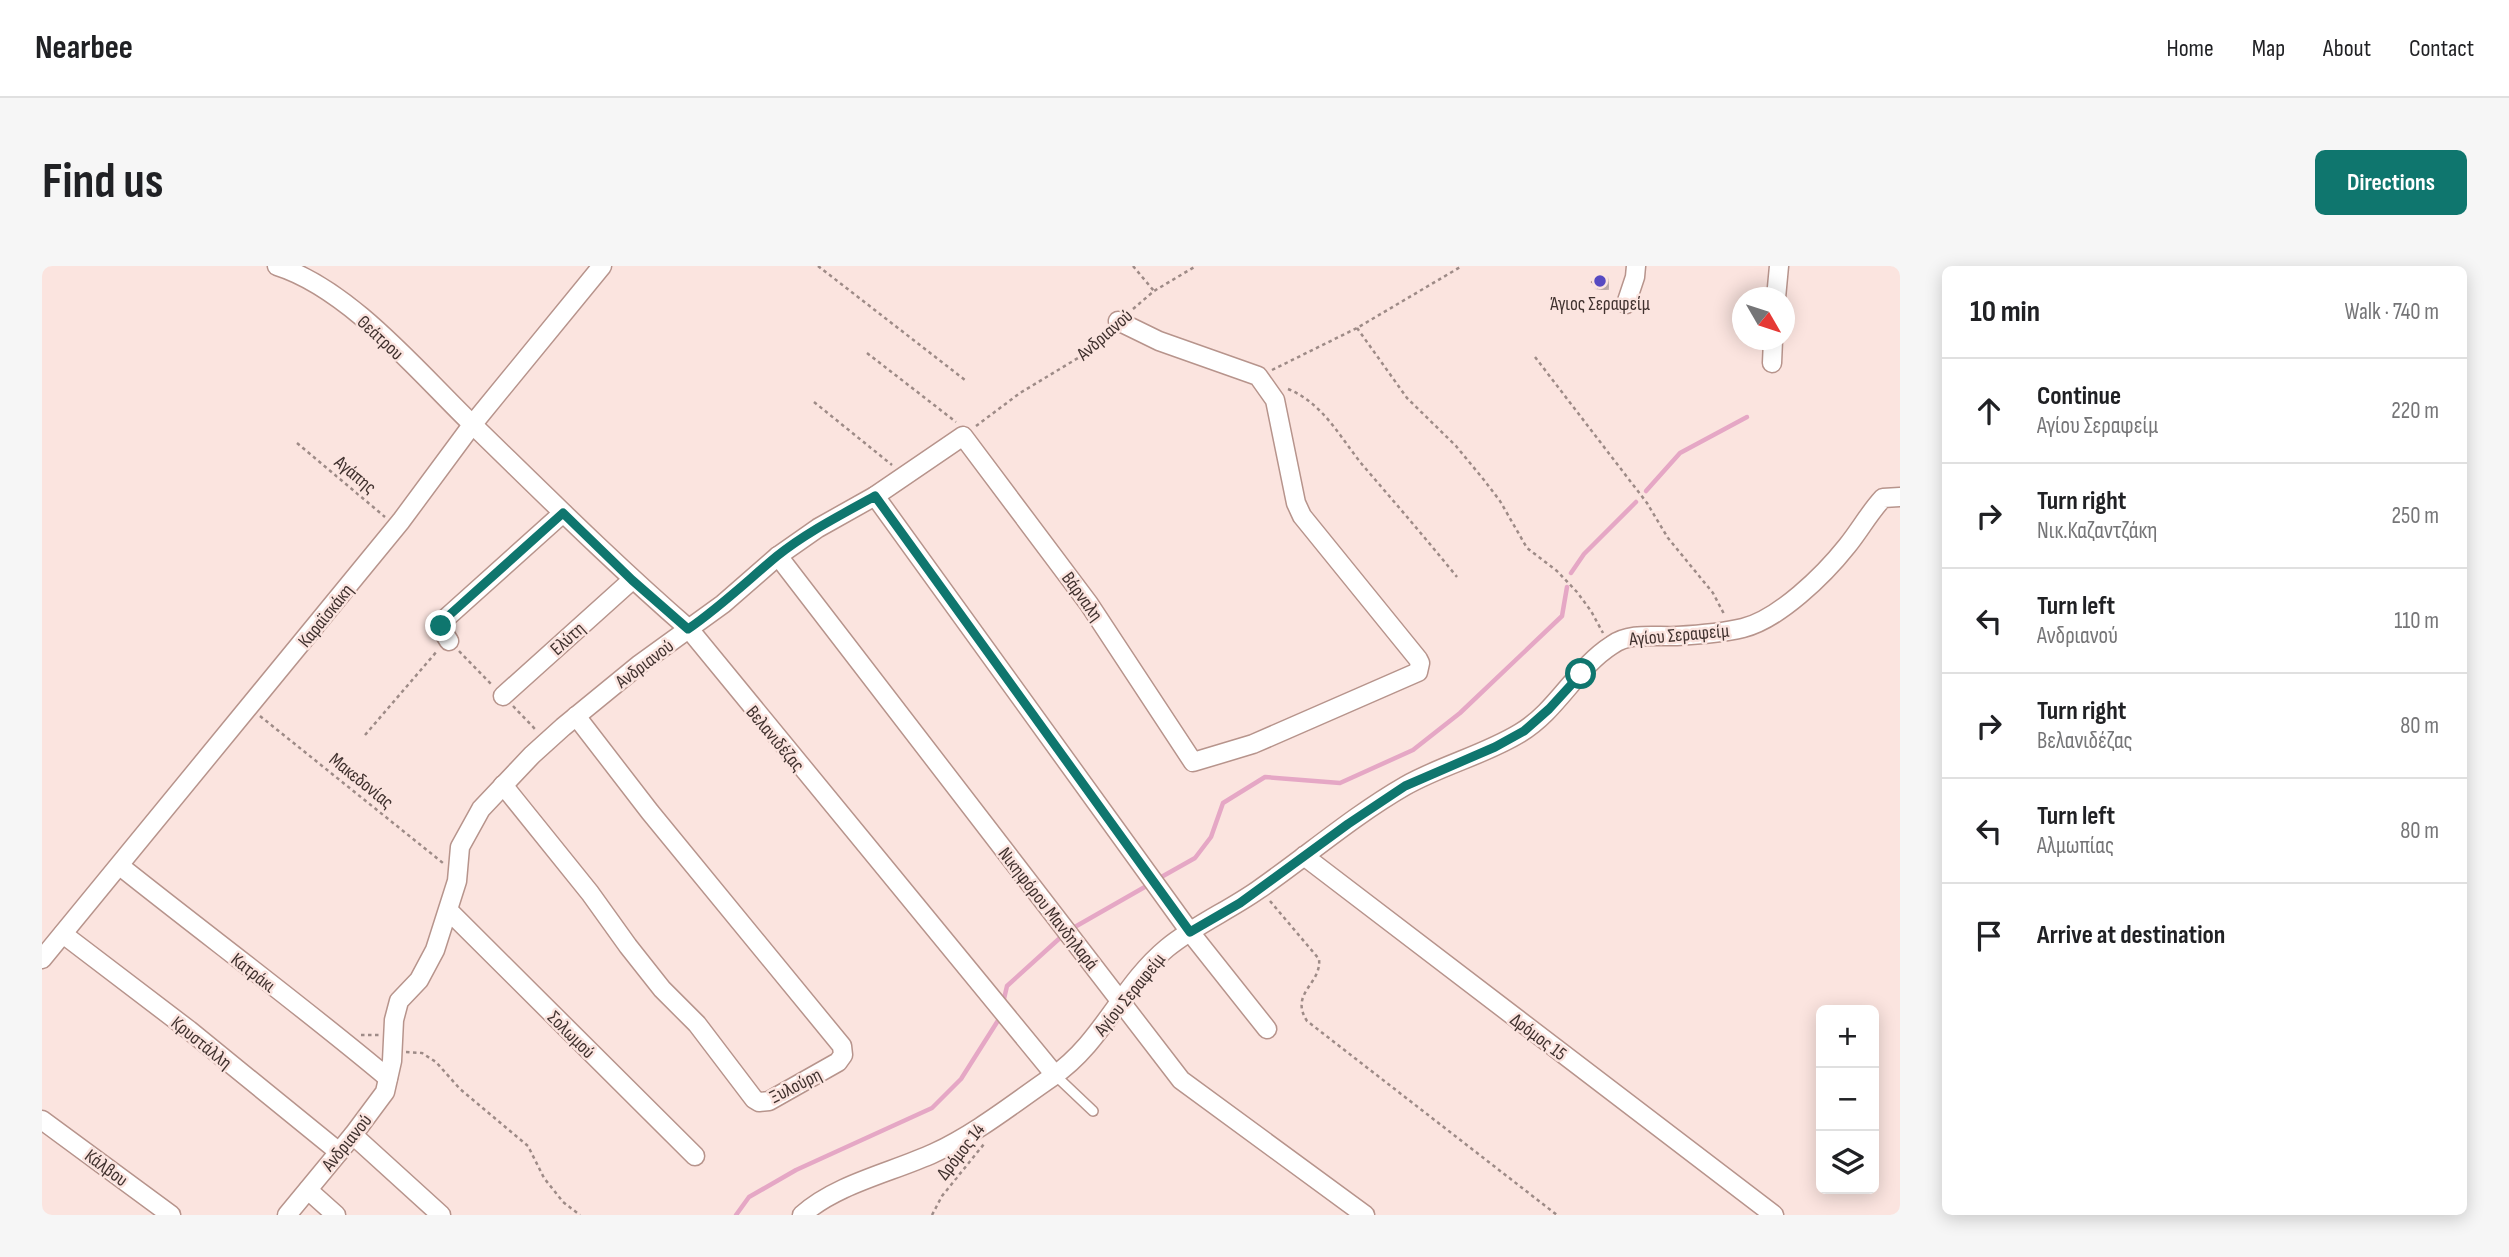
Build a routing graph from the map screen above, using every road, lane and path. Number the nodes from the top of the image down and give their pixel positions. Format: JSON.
{"nodes":[{"id":1,"x":277,"y":266,"type":"edge"},
{"id":2,"x":602,"y":266,"type":"edge"},
{"id":3,"x":818,"y":266,"type":"edge"},
{"id":4,"x":1133,"y":266,"type":"edge"},
{"id":5,"x":1196,"y":266,"type":"edge"},
{"id":6,"x":1462,"y":266,"type":"edge"},
{"id":7,"x":1636,"y":266,"type":"edge"},
{"id":8,"x":1779,"y":266,"type":"edge"},
{"id":9,"x":1777,"y":287,"type":"edge"},
{"id":10,"x":1154,"y":291,"type":"junction"},
{"id":11,"x":1626,"y":304,"type":"dead end"},
{"id":12,"x":1118,"y":321,"type":"junction"},
{"id":13,"x":1357,"y":328,"type":"junction"},
{"id":14,"x":1773,"y":350,"type":"edge"},
{"id":15,"x":867,"y":353,"type":"dead end"},
{"id":16,"x":1535,"y":357,"type":"dead end"},
{"id":17,"x":1772,"y":363,"type":"dead end"},
{"id":18,"x":1258,"y":376,"type":"junction"},
{"id":19,"x":964,"y":380,"type":"dead end"},
{"id":20,"x":1281,"y":386,"type":"dead end"},
{"id":21,"x":814,"y":402,"type":"dead end"},
{"id":22,"x":472,"y":425,"type":"junction"},
{"id":23,"x":963,"y":436,"type":"junction"},
{"id":24,"x":297,"y":443,"type":"dead end"},
{"id":25,"x":906,"y":476,"type":"junction"},
{"id":26,"x":875,"y":496,"type":"junction"},
{"id":27,"x":1900,"y":497,"type":"edge"},
{"id":28,"x":563,"y":513,"type":"junction"},
{"id":29,"x":396,"y":527,"type":"junction"},
{"id":30,"x":778,"y":556,"type":"junction"},
{"id":31,"x":1457,"y":577,"type":"dead end"},
{"id":32,"x":632,"y":580,"type":"junction"},
{"id":33,"x":688,"y":629,"type":"junction"},
{"id":34,"x":1732,"y":629,"type":"junction"},
{"id":35,"x":449,"y":641,"type":"junction"},
{"id":36,"x":1610,"y":646,"type":"junction"},
{"id":37,"x":503,"y":696,"type":"junction"},
{"id":38,"x":250,"y":708,"type":"junction"},
{"id":39,"x":576,"y":716,"type":"junction"},
{"id":40,"x":365,"y":735,"type":"dead end"},
{"id":41,"x":547,"y":741,"type":"junction"},
{"id":42,"x":503,"y":785,"type":"junction"},
{"id":43,"x":1304,"y":856,"type":"junction"},
{"id":44,"x":120,"y":866,"type":"junction"},
{"id":45,"x":457,"y":874,"type":"junction"},
{"id":46,"x":1260,"y":889,"type":"junction"},
{"id":47,"x":449,"y":911,"type":"junction"},
{"id":48,"x":1190,"y":932,"type":"junction"},
{"id":49,"x":63,"y":934,"type":"junction"},
{"id":50,"x":42,"y":959,"type":"edge"},
{"id":51,"x":1120,"y":1000,"type":"junction"},
{"id":52,"x":1267,"y":1029,"type":"dead end"},
{"id":53,"x":334,"y":1033,"type":"junction"},
{"id":54,"x":393,"y":1042,"type":"junction"},
{"id":55,"x":1055,"y":1075,"type":"junction"},
{"id":56,"x":388,"y":1078,"type":"junction"},
{"id":57,"x":1093,"y":1111,"type":"dead end"},
{"id":58,"x":42,"y":1120,"type":"edge"},
{"id":59,"x":353,"y":1135,"type":"junction"},
{"id":60,"x":989,"y":1137,"type":"dead end"},
{"id":61,"x":339,"y":1152,"type":"junction"},
{"id":62,"x":695,"y":1156,"type":"dead end"},
{"id":63,"x":308,"y":1190,"type":"junction"},
{"id":64,"x":935,"y":1209,"type":"junction"},
{"id":65,"x":171,"y":1215,"type":"edge"},
{"id":66,"x":287,"y":1215,"type":"edge"},
{"id":67,"x":336,"y":1215,"type":"edge"},
{"id":68,"x":441,"y":1215,"type":"edge"},
{"id":69,"x":580,"y":1215,"type":"edge"},
{"id":70,"x":802,"y":1215,"type":"edge"},
{"id":71,"x":932,"y":1215,"type":"edge"},
{"id":72,"x":939,"y":1215,"type":"edge"},
{"id":73,"x":1365,"y":1215,"type":"edge"},
{"id":74,"x":1557,"y":1215,"type":"edge"},
{"id":75,"x":1774,"y":1215,"type":"edge"}],
"edges":[{"from":1,"to":22,"type":"street","name":"Θεάτρου"},
{"from":2,"to":22,"type":"street","name":"Καραϊσκάκη"},
{"from":3,"to":19,"type":"path"},
{"from":4,"to":10,"type":"path"},
{"from":5,"to":10,"type":"path","name":"Ανδριανού"},
{"from":6,"to":13,"type":"path"},
{"from":7,"to":11,"type":"street"},
{"from":8,"to":9,"type":"street"},
{"from":10,"to":12,"type":"path","name":"Ανδριανού"},
{"from":12,"to":18,"type":"street"},
{"from":12,"to":23,"type":"path","name":"Ανδριανού"},
{"from":13,"to":18,"type":"path"},
{"from":13,"to":36,"type":"path"},
{"from":14,"to":17,"type":"street"},
{"from":15,"to":23,"type":"path"},
{"from":16,"to":34,"type":"path"},
{"from":18,"to":23,"type":"street","name":"Βάρναλη"},
{"from":20,"to":31,"type":"path"},
{"from":21,"to":25,"type":"path"},
{"from":22,"to":28,"type":"street","name":"Βελανιδέζας"},
{"from":22,"to":29,"type":"street","name":"Καραϊσκάκη"},
{"from":23,"to":25,"type":"street","name":"Ανδριανού"},
{"from":24,"to":29,"type":"path","name":"Αγάπης"},
{"from":25,"to":26,"type":"street","name":"Ανδριανού"},
{"from":26,"to":30,"type":"street","name":"Ανδριανού"},
{"from":26,"to":48,"type":"street"},
{"from":27,"to":34,"type":"street","name":"Αγίου Σεραφείμ"},
{"from":28,"to":32,"type":"street","name":"Βελανιδέζας"},
{"from":28,"to":35,"type":"street"},
{"from":29,"to":38,"type":"street","name":"Καραϊσκάκη"},
{"from":30,"to":33,"type":"street","name":"Ανδριανού"},
{"from":30,"to":51,"type":"street","name":"Νικηφόρου Μανδηλαρά"},
{"from":32,"to":33,"type":"street","name":"Βελανιδέζας"},
{"from":32,"to":37,"type":"street","name":"Ελύτη"},
{"from":33,"to":39,"type":"street","name":"Ανδριανού"},
{"from":33,"to":55,"type":"street","name":"Βελανιδέζας"},
{"from":34,"to":36,"type":"street","name":"Αγίου Σεραφείμ"},
{"from":35,"to":37,"type":"path"},
{"from":35,"to":40,"type":"path"},
{"from":36,"to":43,"type":"street","name":"Αγίου Σεραφείμ"},
{"from":37,"to":41,"type":"path"},
{"from":38,"to":44,"type":"street","name":"Καραϊσκάκη"},
{"from":38,"to":45,"type":"path","name":"Μακεδονίας"},
{"from":39,"to":41,"type":"street","name":"Ανδριανού"},
{"from":39,"to":42,"type":"street","name":"Ξυλούρη"},
{"from":41,"to":42,"type":"street","name":"Ανδριανού"},
{"from":42,"to":45,"type":"street","name":"Ανδριανού"},
{"from":43,"to":46,"type":"street","name":"Αγίου Σεραφείμ"},
{"from":43,"to":75,"type":"street","name":"Δρόμος 15"},
{"from":44,"to":49,"type":"street","name":"Καραϊσκάκη"},
{"from":44,"to":53,"type":"street","name":"Κατράκι"},
{"from":45,"to":47,"type":"street","name":"Ανδριανού"},
{"from":46,"to":48,"type":"street","name":"Αγίου Σεραφείμ"},
{"from":46,"to":74,"type":"path"},
{"from":47,"to":54,"type":"street","name":"Ανδριανού"},
{"from":47,"to":62,"type":"street","name":"Σολωμού"},
{"from":48,"to":51,"type":"street","name":"Αγίου Σεραφείμ"},
{"from":48,"to":52,"type":"street"},
{"from":49,"to":50,"type":"street","name":"Καραϊσκάκη"},
{"from":49,"to":61,"type":"street","name":"Κρυστάλλη"},
{"from":51,"to":55,"type":"street","name":"Αγίου Σεραφείμ"},
{"from":51,"to":73,"type":"street","name":"Νικηφόρου Μανδηλαρά"},
{"from":53,"to":54,"type":"path"},
{"from":53,"to":56,"type":"street","name":"Κατράκι"},
{"from":54,"to":56,"type":"street","name":"Ανδριανού"},
{"from":54,"to":69,"type":"path"},
{"from":55,"to":57,"type":"lane"},
{"from":55,"to":70,"type":"street","name":"Αγίου Σεραφείμ"},
{"from":56,"to":59,"type":"street","name":"Ανδριανού"},
{"from":58,"to":65,"type":"street","name":"Κάλβου"},
{"from":59,"to":61,"type":"street","name":"Ανδριανού"},
{"from":59,"to":68,"type":"street"},
{"from":60,"to":64,"type":"path","name":"Δρόμος 14"},
{"from":61,"to":63,"type":"street","name":"Ανδριανού"},
{"from":63,"to":66,"type":"street","name":"Ανδριανού"},
{"from":63,"to":67,"type":"street"},
{"from":64,"to":71,"type":"path","name":"Δρόμος 14"},
{"from":64,"to":72,"type":"path"}]}
